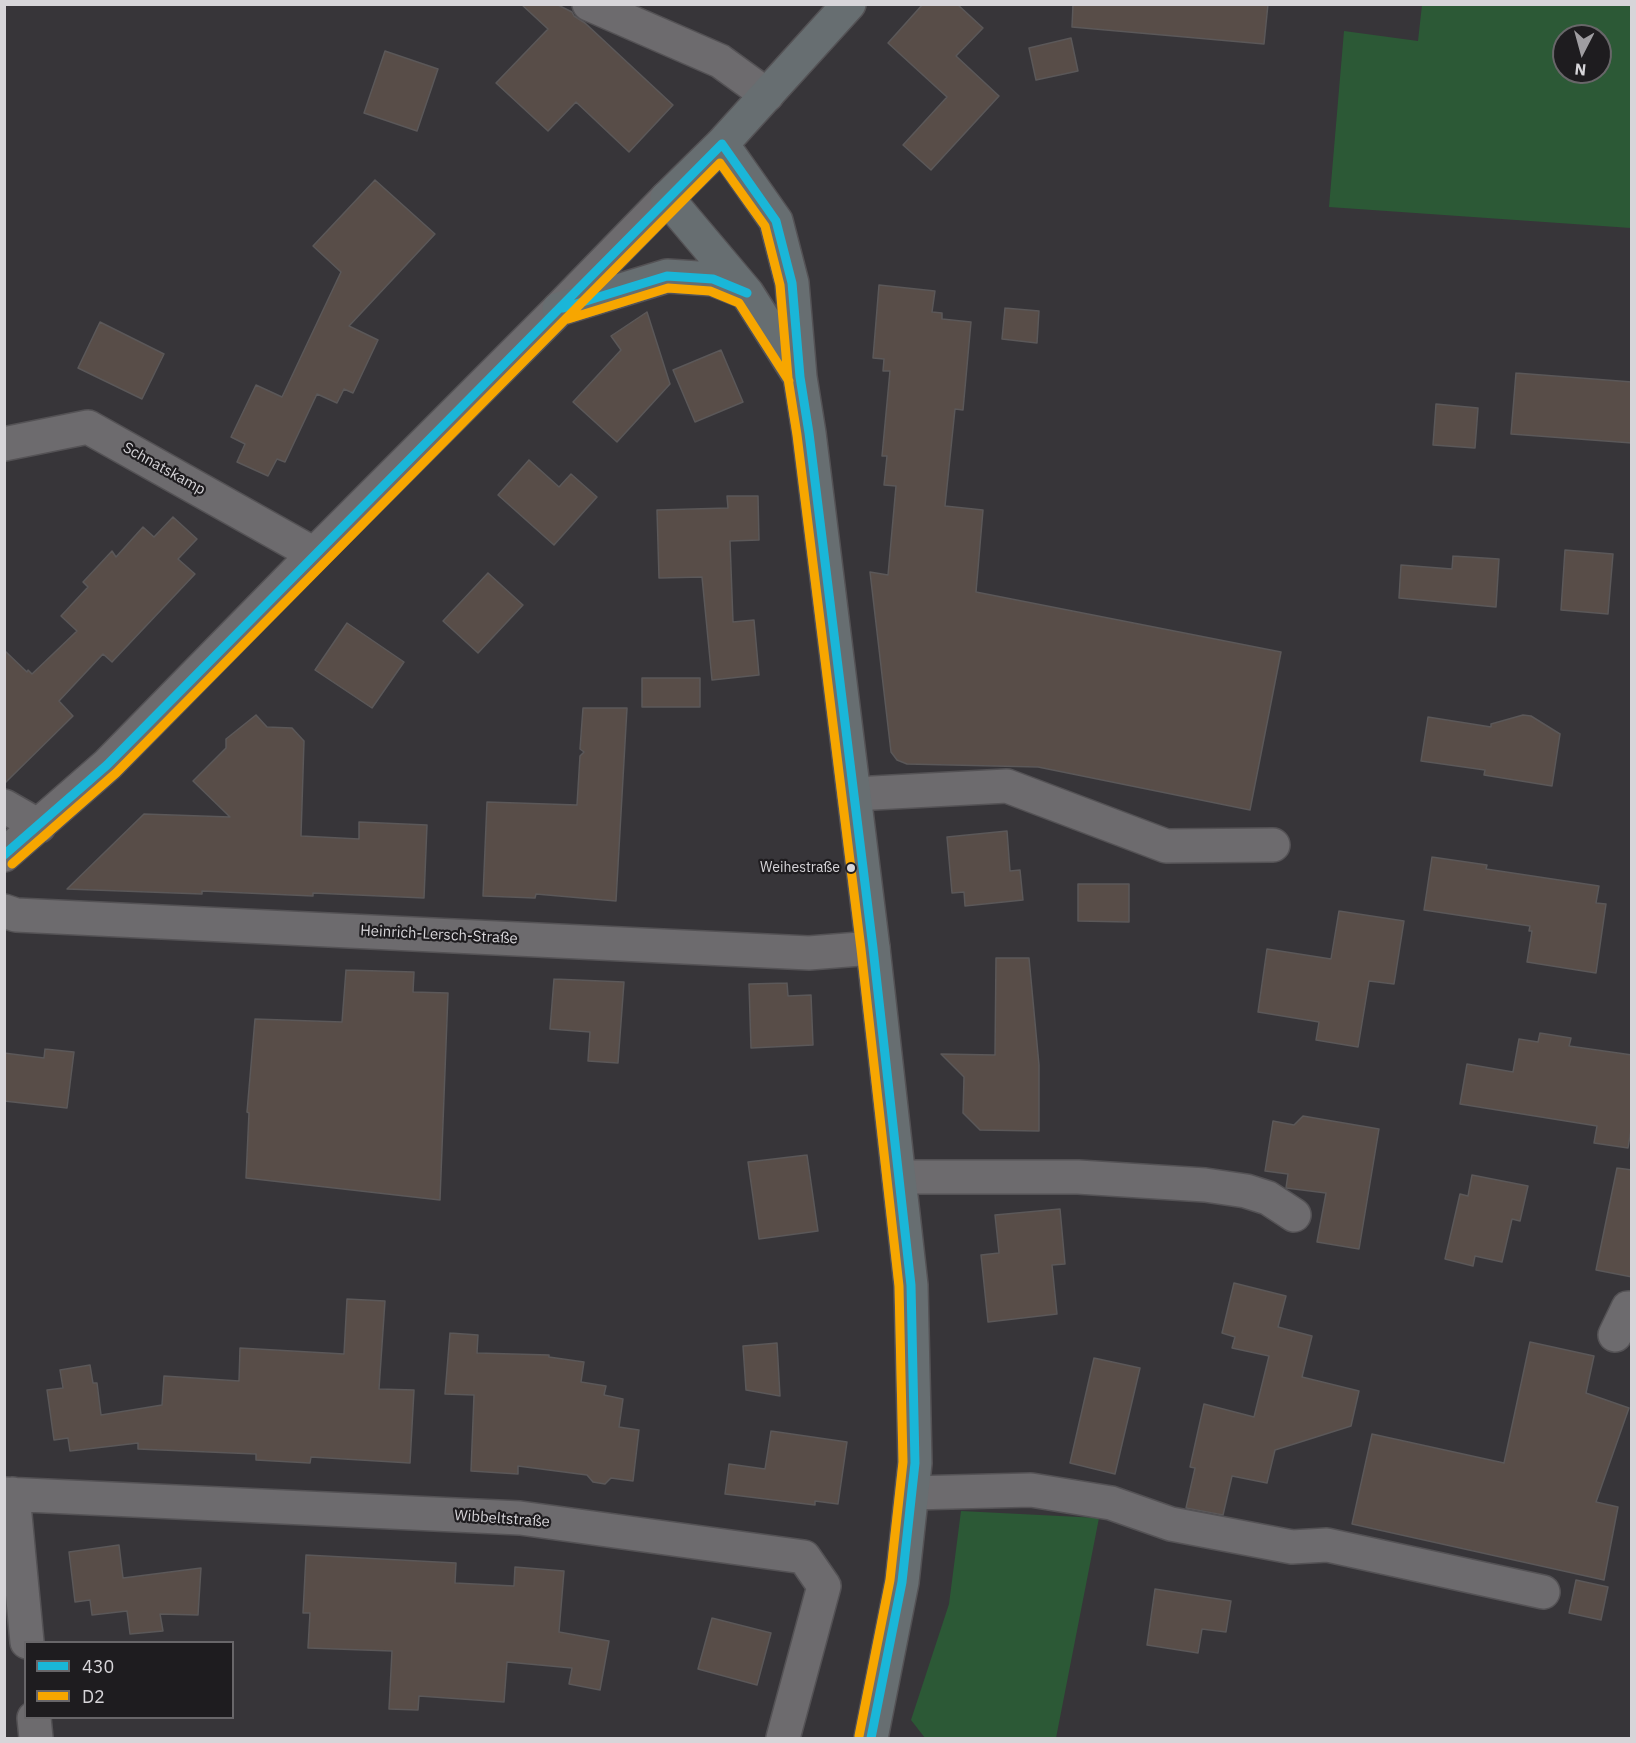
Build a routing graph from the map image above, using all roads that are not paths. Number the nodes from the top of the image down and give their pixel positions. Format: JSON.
{"nodes":[{"id":1,"x":589,"y":4,"type":"edge"},
{"id":2,"x":849,"y":4,"type":"edge"},
{"id":3,"x":767,"y":95,"type":"junction"},
{"id":4,"x":722,"y":144,"type":"junction"},
{"id":5,"x":667,"y":198,"type":"junction"},
{"id":6,"x":747,"y":293,"type":"junction"},
{"id":7,"x":559,"y":309,"type":"junction"},
{"id":8,"x":800,"y":377,"type":"junction"},
{"id":9,"x":4,"y":444,"type":"edge"},
{"id":10,"x":314,"y":554,"type":"junction"},
{"id":11,"x":854,"y":794,"type":"junction"},
{"id":12,"x":4,"y":806,"type":"edge"},
{"id":13,"x":39,"y":826,"type":"junction"},
{"id":14,"x":1273,"y":845,"type":"dead end"},
{"id":15,"x":4,"y":855,"type":"edge"},
{"id":16,"x":4,"y":911,"type":"edge"},
{"id":17,"x":873,"y":948,"type":"junction"},
{"id":18,"x":899,"y":1177,"type":"junction"},
{"id":19,"x":1294,"y":1215,"type":"dead end"},
{"id":20,"x":912,"y":1493,"type":"junction"},
{"id":21,"x":9,"y":1494,"type":"edge"},
{"id":22,"x":1543,"y":1592,"type":"dead end"},
{"id":23,"x":27,"y":1641,"type":"edge"},
{"id":24,"x":34,"y":1719,"type":"edge"},
{"id":25,"x":36,"y":1738,"type":"edge"},
{"id":26,"x":783,"y":1738,"type":"edge"},
{"id":27,"x":871,"y":1738,"type":"edge"}],
"edges":[{"from":1,"to":3,"type":"street"},
{"from":2,"to":3,"type":"main road"},
{"from":3,"to":4,"type":"main road"},
{"from":4,"to":5,"type":"main road"},
{"from":4,"to":8,"type":"main road"},
{"from":5,"to":6,"type":"main road"},
{"from":5,"to":7,"type":"street"},
{"from":6,"to":7,"type":"main road"},
{"from":6,"to":8,"type":"main road"},
{"from":7,"to":10,"type":"street"},
{"from":8,"to":11,"type":"main road"},
{"from":9,"to":10,"type":"street","name":"Schnatskamp"},
{"from":10,"to":13,"type":"street"},
{"from":11,"to":14,"type":"street"},
{"from":11,"to":17,"type":"main road"},
{"from":12,"to":13,"type":"street"},
{"from":13,"to":15,"type":"street"},
{"from":16,"to":17,"type":"street","name":"Heinrich-Lersch-Straße"},
{"from":17,"to":18,"type":"main road"},
{"from":18,"to":19,"type":"street"},
{"from":18,"to":20,"type":"main road"},
{"from":20,"to":22,"type":"street"},
{"from":20,"to":27,"type":"main road"},
{"from":21,"to":23,"type":"street"},
{"from":21,"to":26,"type":"street","name":"Wibbeltstraße"},
{"from":24,"to":25,"type":"street"}]}
